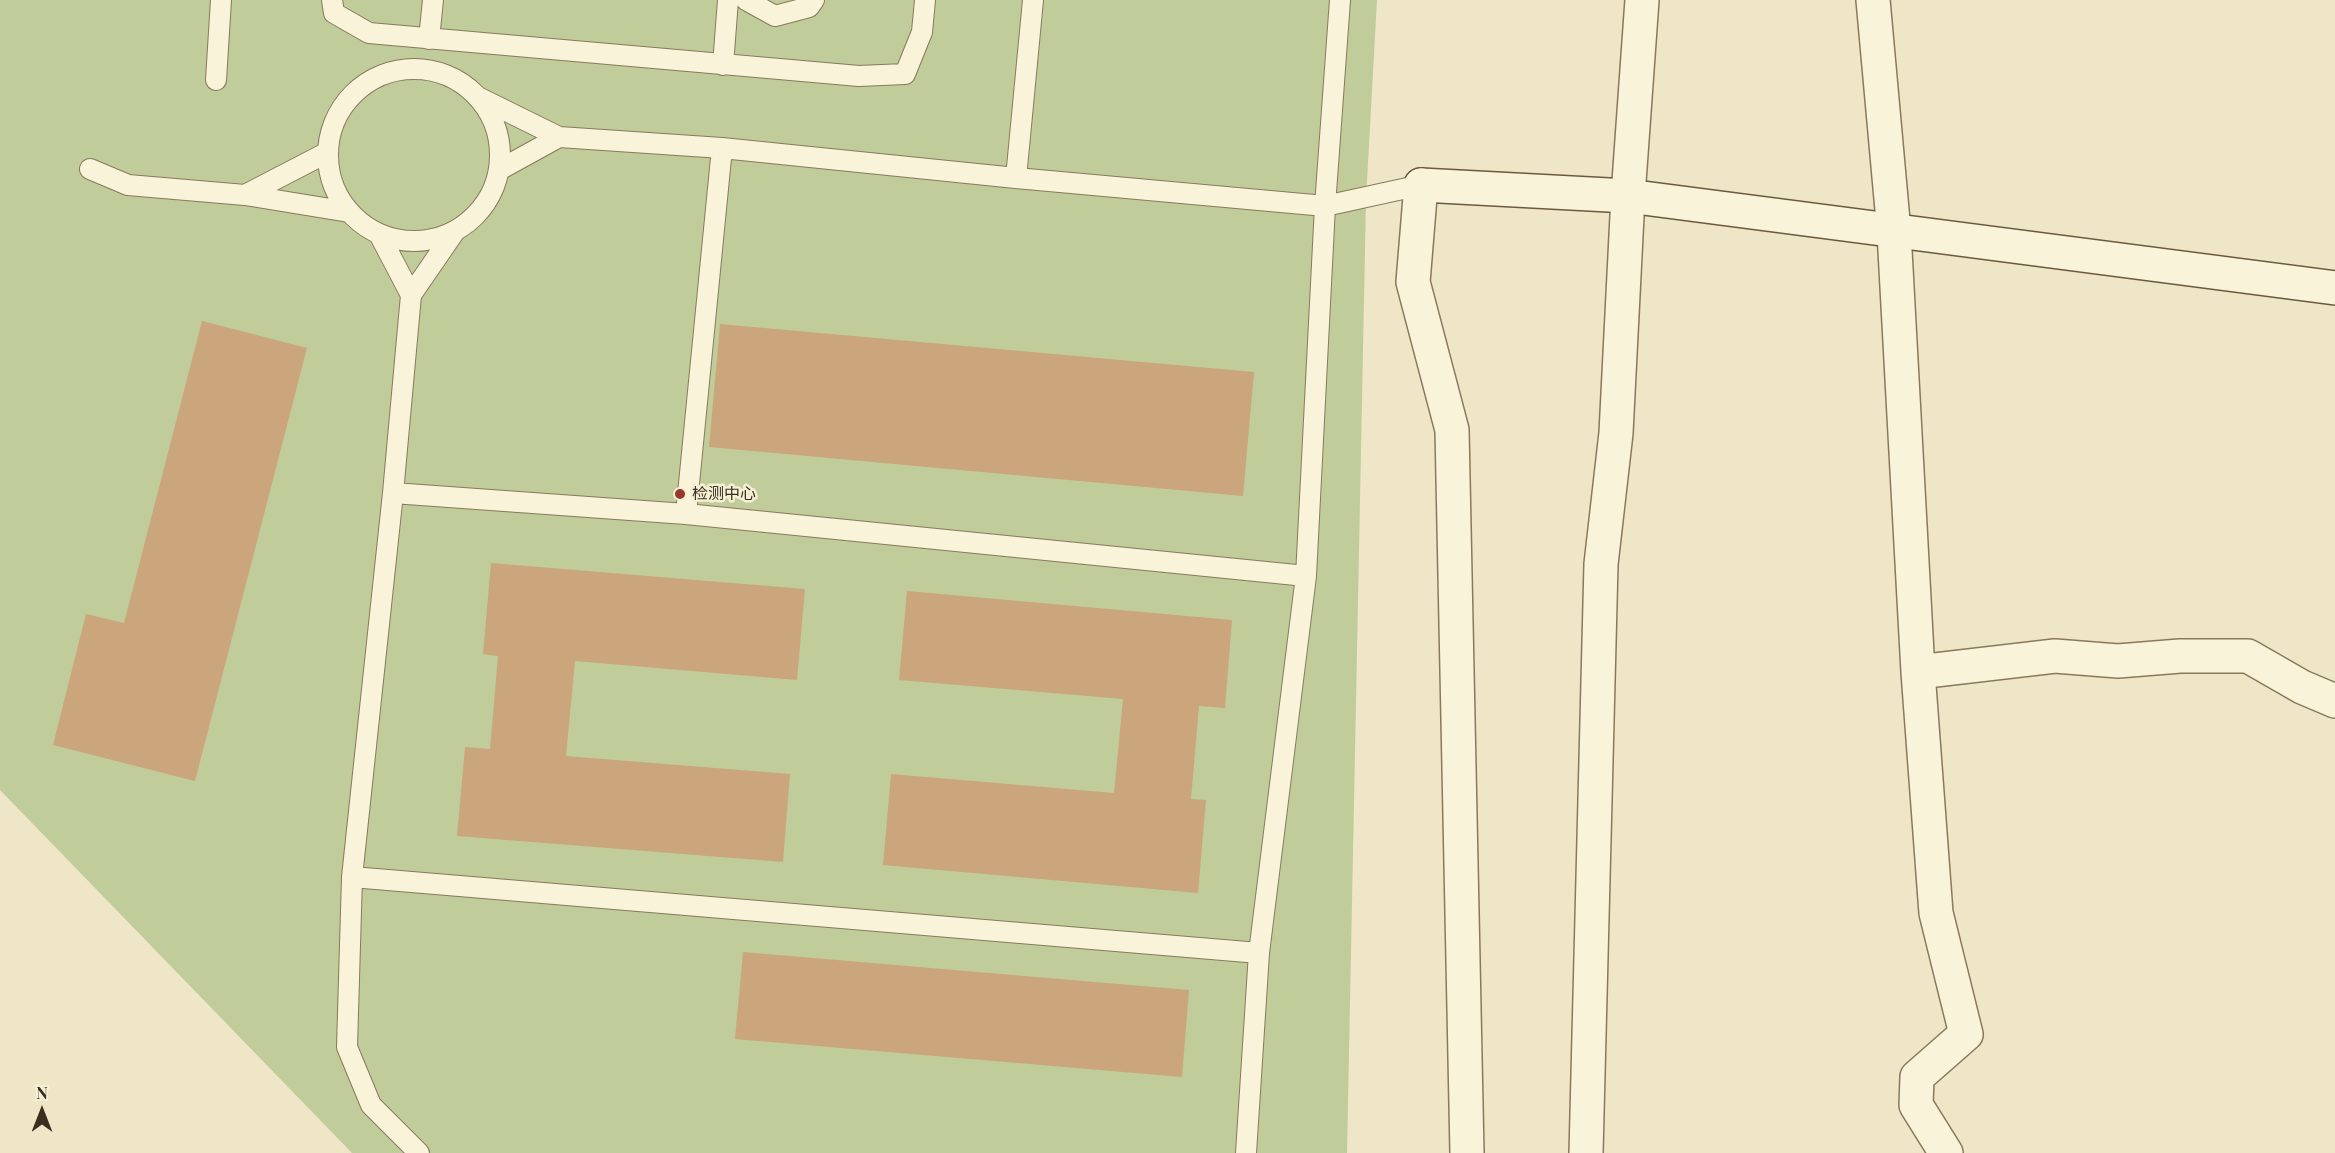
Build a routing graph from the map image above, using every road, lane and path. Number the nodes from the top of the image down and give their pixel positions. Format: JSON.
{"nodes":[{"id":1,"x":221,"y":0,"type":"edge"},
{"id":2,"x":332,"y":0,"type":"edge"},
{"id":3,"x":433,"y":0,"type":"edge"},
{"id":4,"x":728,"y":0,"type":"edge"},
{"id":5,"x":746,"y":0,"type":"edge"},
{"id":6,"x":814,"y":0,"type":"edge"},
{"id":7,"x":925,"y":0,"type":"edge"},
{"id":8,"x":1033,"y":0,"type":"edge"},
{"id":9,"x":1341,"y":0,"type":"edge"},
{"id":10,"x":1642,"y":0,"type":"edge"},
{"id":11,"x":1873,"y":0,"type":"edge"},
{"id":12,"x":429,"y":39,"type":"junction"},
{"id":13,"x":723,"y":65,"type":"junction"},
{"id":14,"x":216,"y":80,"type":"dead end"},
{"id":15,"x":477,"y":97,"type":"junction"},
{"id":16,"x":560,"y":137,"type":"junction"},
{"id":17,"x":722,"y":148,"type":"junction"},
{"id":18,"x":328,"y":152,"type":"junction"},
{"id":19,"x":90,"y":169,"type":"dead end"},
{"id":20,"x":499,"y":170,"type":"junction"},
{"id":21,"x":1016,"y":178,"type":"junction"},
{"id":22,"x":1421,"y":185,"type":"junction"},
{"id":23,"x":245,"y":195,"type":"junction"},
{"id":24,"x":1628,"y":196,"type":"junction"},
{"id":25,"x":1325,"y":206,"type":"junction"},
{"id":26,"x":349,"y":212,"type":"junction"},
{"id":27,"x":454,"y":231,"type":"junction"},
{"id":28,"x":1894,"y":232,"type":"junction"},
{"id":29,"x":379,"y":234,"type":"junction"},
{"id":30,"x":2335,"y":288,"type":"edge"},
{"id":31,"x":411,"y":295,"type":"junction"},
{"id":32,"x":393,"y":493,"type":"junction"},
{"id":33,"x":686,"y":514,"type":"junction"},
{"id":34,"x":1306,"y":576,"type":"junction"},
{"id":35,"x":1918,"y":672,"type":"junction"},
{"id":36,"x":2335,"y":701,"type":"edge"},
{"id":37,"x":352,"y":877,"type":"junction"},
{"id":38,"x":1259,"y":953,"type":"junction"},
{"id":39,"x":419,"y":1153,"type":"edge"},
{"id":40,"x":1246,"y":1153,"type":"edge"},
{"id":41,"x":1467,"y":1153,"type":"edge"},
{"id":42,"x":1586,"y":1153,"type":"edge"},
{"id":43,"x":1946,"y":1153,"type":"edge"}],
"edges":[{"from":1,"to":14,"type":"lane"},
{"from":2,"to":12,"type":"lane"},
{"from":3,"to":12,"type":"lane"},
{"from":4,"to":13,"type":"lane"},
{"from":5,"to":6,"type":"lane"},
{"from":7,"to":13,"type":"lane"},
{"from":8,"to":21,"type":"lane"},
{"from":9,"to":25,"type":"lane"},
{"from":10,"to":24,"type":"street"},
{"from":11,"to":28,"type":"street"},
{"from":12,"to":13,"type":"lane"},
{"from":15,"to":16,"type":"lane"},
{"from":15,"to":18,"type":"lane"},
{"from":15,"to":20,"type":"lane"},
{"from":16,"to":17,"type":"lane"},
{"from":16,"to":20,"type":"lane"},
{"from":17,"to":21,"type":"lane"},
{"from":17,"to":33,"type":"lane"},
{"from":18,"to":23,"type":"lane"},
{"from":18,"to":26,"type":"lane"},
{"from":19,"to":23,"type":"lane"},
{"from":20,"to":27,"type":"lane"},
{"from":21,"to":25,"type":"lane"},
{"from":22,"to":24,"type":"street"},
{"from":22,"to":25,"type":"lane"},
{"from":22,"to":41,"type":"street"},
{"from":23,"to":26,"type":"lane"},
{"from":24,"to":28,"type":"street"},
{"from":24,"to":42,"type":"street"},
{"from":25,"to":34,"type":"lane"},
{"from":26,"to":29,"type":"lane"},
{"from":27,"to":29,"type":"lane"},
{"from":27,"to":31,"type":"lane"},
{"from":28,"to":30,"type":"street"},
{"from":28,"to":35,"type":"street"},
{"from":29,"to":31,"type":"lane"},
{"from":31,"to":32,"type":"lane"},
{"from":32,"to":33,"type":"lane"},
{"from":32,"to":37,"type":"lane"},
{"from":33,"to":34,"type":"lane"},
{"from":34,"to":38,"type":"lane"},
{"from":35,"to":36,"type":"street"},
{"from":35,"to":43,"type":"street"},
{"from":37,"to":38,"type":"lane"},
{"from":37,"to":39,"type":"lane"},
{"from":38,"to":40,"type":"lane"}]}
